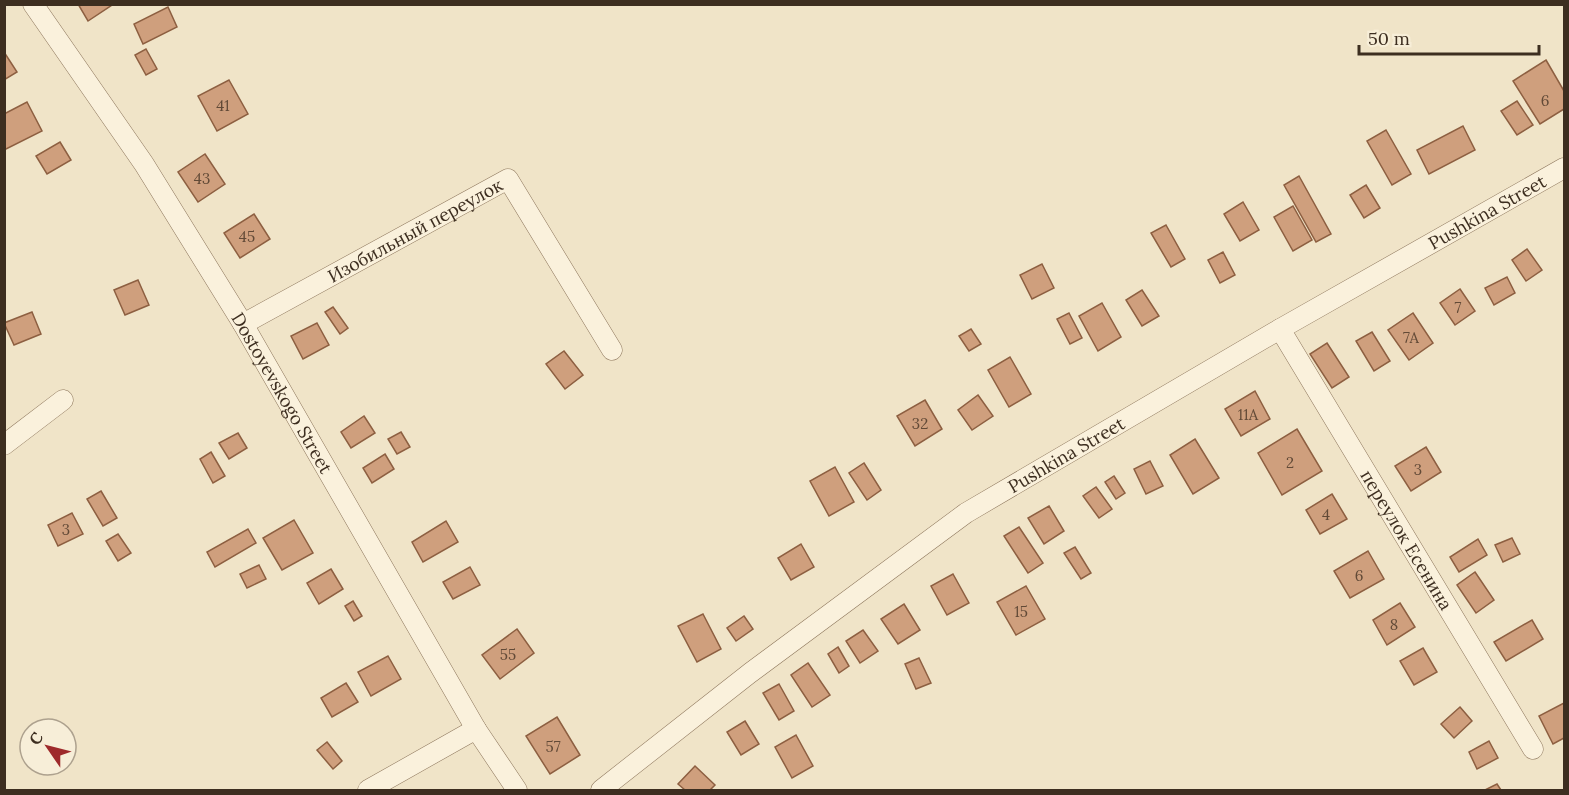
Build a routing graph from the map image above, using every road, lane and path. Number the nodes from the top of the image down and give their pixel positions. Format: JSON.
{"nodes":[{"id":1,"x":33,"y":4,"type":"edge"},
{"id":2,"x":1564,"y":168,"type":"edge"},
{"id":3,"x":243,"y":324,"type":"junction"},
{"id":4,"x":1280,"y":329,"type":"junction"},
{"id":5,"x":612,"y":350,"type":"dead end"},
{"id":6,"x":63,"y":400,"type":"dead end"},
{"id":7,"x":4,"y":445,"type":"edge"},
{"id":8,"x":476,"y":729,"type":"junction"},
{"id":9,"x":1533,"y":749,"type":"dead end"},
{"id":10,"x":368,"y":790,"type":"edge"},
{"id":11,"x":517,"y":790,"type":"edge"},
{"id":12,"x":600,"y":790,"type":"edge"}],
"edges":[{"from":1,"to":3,"type":"street","name":"Dostoyevskogo Street"},
{"from":2,"to":4,"type":"street","name":"Pushkina Street"},
{"from":3,"to":5,"type":"street","name":"Изобильный переулок"},
{"from":3,"to":8,"type":"street","name":"Dostoyevskogo Street"},
{"from":4,"to":9,"type":"street","name":"переулок Есенина"},
{"from":4,"to":12,"type":"street","name":"Pushkina Street"},
{"from":6,"to":7,"type":"street"},
{"from":8,"to":10,"type":"street"},
{"from":8,"to":11,"type":"street","name":"Dostoyevskogo Street"}]}
